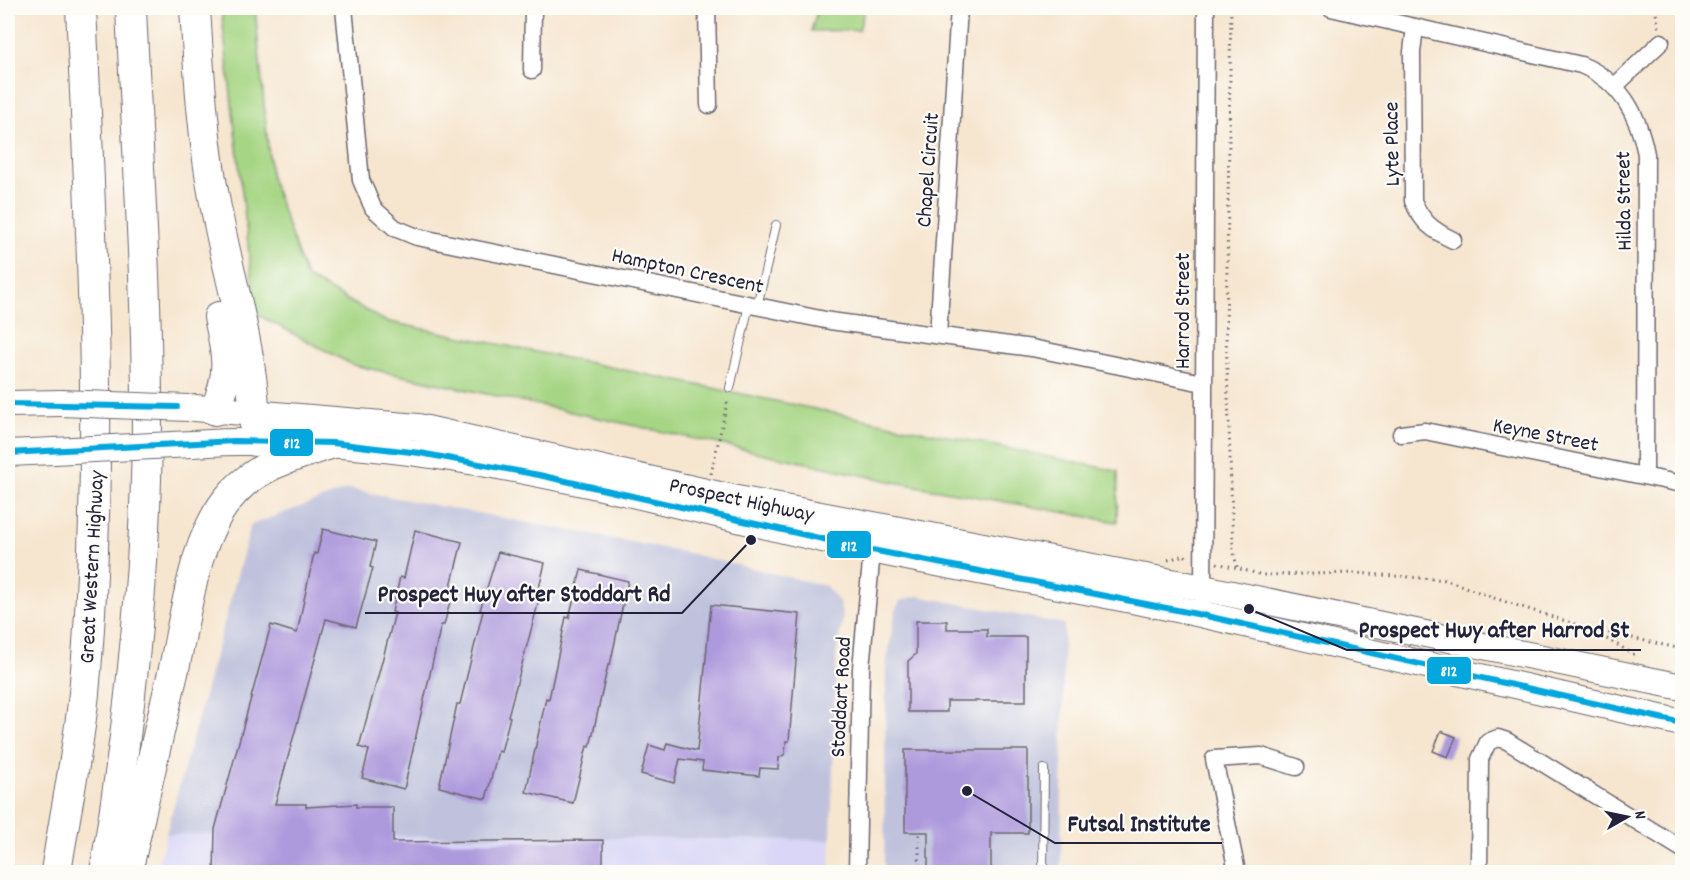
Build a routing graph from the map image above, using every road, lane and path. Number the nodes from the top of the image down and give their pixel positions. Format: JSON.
{"nodes":[{"id":1,"x":81,"y":8,"type":"edge"},
{"id":2,"x":131,"y":8,"type":"edge"},
{"id":3,"x":177,"y":8,"type":"edge"},
{"id":4,"x":195,"y":8,"type":"edge"},
{"id":5,"x":344,"y":8,"type":"edge"},
{"id":6,"x":533,"y":8,"type":"edge"},
{"id":7,"x":707,"y":8,"type":"edge"},
{"id":8,"x":959,"y":8,"type":"edge"},
{"id":9,"x":1206,"y":8,"type":"edge"},
{"id":10,"x":1231,"y":8,"type":"edge"},
{"id":11,"x":1331,"y":8,"type":"edge"},
{"id":12,"x":1654,"y":8,"type":"edge"},
{"id":13,"x":1415,"y":27,"type":"junction"},
{"id":14,"x":1661,"y":42,"type":"joint"},
{"id":15,"x":532,"y":70,"type":"dead end"},
{"id":16,"x":1615,"y":86,"type":"junction"},
{"id":17,"x":709,"y":105,"type":"dead end"},
{"id":18,"x":776,"y":225,"type":"dead end"},
{"id":19,"x":1453,"y":240,"type":"dead end"},
{"id":20,"x":753,"y":306,"type":"junction"},
{"id":21,"x":938,"y":335,"type":"junction"},
{"id":22,"x":1203,"y":383,"type":"junction"},
{"id":23,"x":730,"y":388,"type":"joint"},
{"id":24,"x":8,"y":404,"type":"edge"},
{"id":25,"x":202,"y":409,"type":"junction"},
{"id":26,"x":255,"y":427,"type":"junction"},
{"id":27,"x":1401,"y":434,"type":"dead end"},
{"id":28,"x":333,"y":443,"type":"junction"},
{"id":29,"x":8,"y":453,"type":"edge"},
{"id":30,"x":711,"y":476,"type":"dead end"},
{"id":31,"x":1645,"y":476,"type":"junction"},
{"id":32,"x":1683,"y":484,"type":"edge"},
{"id":33,"x":875,"y":524,"type":"junction"},
{"id":34,"x":872,"y":550,"type":"junction"},
{"id":35,"x":1203,"y":588,"type":"junction"},
{"id":36,"x":1202,"y":615,"type":"junction"},
{"id":37,"x":1587,"y":628,"type":"junction"},
{"id":38,"x":1683,"y":649,"type":"edge"},
{"id":39,"x":1642,"y":660,"type":"dead end"},
{"id":40,"x":1683,"y":687,"type":"edge"},
{"id":41,"x":1683,"y":723,"type":"edge"},
{"id":42,"x":1296,"y":767,"type":"dead end"},
{"id":43,"x":1044,"y":769,"type":"dead end"},
{"id":44,"x":919,"y":832,"type":"dead end"},
{"id":45,"x":1683,"y":849,"type":"edge"},
{"id":46,"x":56,"y":873,"type":"edge"},
{"id":47,"x":105,"y":873,"type":"edge"},
{"id":48,"x":127,"y":873,"type":"edge"},
{"id":49,"x":856,"y":873,"type":"edge"},
{"id":50,"x":919,"y":873,"type":"edge"},
{"id":51,"x":1043,"y":873,"type":"edge"},
{"id":52,"x":1237,"y":873,"type":"edge"},
{"id":53,"x":1479,"y":873,"type":"edge"}],
"edges":[{"from":1,"to":46,"type":"highway","name":"Great Western Highway"},
{"from":2,"to":47,"type":"highway"},
{"from":3,"to":25,"type":"highway"},
{"from":4,"to":26,"type":"highway"},
{"from":5,"to":20,"type":"street","name":"Hampton Crescent"},
{"from":6,"to":15,"type":"street"},
{"from":7,"to":17,"type":"street"},
{"from":8,"to":21,"type":"street","name":"Chapel Circuit"},
{"from":9,"to":22,"type":"street","name":"Harrod Street"},
{"from":10,"to":37,"type":"path"},
{"from":11,"to":13,"type":"street","name":"Hilda Street"},
{"from":12,"to":14,"type":"path"},
{"from":13,"to":16,"type":"street","name":"Hilda Street"},
{"from":13,"to":19,"type":"street","name":"Lyte Place"},
{"from":14,"to":16,"type":"street"},
{"from":16,"to":31,"type":"street","name":"Hilda Street"},
{"from":18,"to":20,"type":"lane"},
{"from":20,"to":21,"type":"street","name":"Hampton Crescent"},
{"from":20,"to":23,"type":"lane"},
{"from":21,"to":22,"type":"street","name":"Hampton Crescent"},
{"from":22,"to":35,"type":"street","name":"Harrod Street"},
{"from":23,"to":30,"type":"path"},
{"from":24,"to":25,"type":"main road","name":"Prospect Highway","bridge":true},
{"from":25,"to":26,"type":"main road","name":"Prospect Highway"},
{"from":26,"to":28,"type":"main road","name":"Prospect Highway"},
{"from":26,"to":29,"type":"main road","name":"Prospect Highway","bridge":true},
{"from":26,"to":33,"type":"main road","name":"Prospect Highway"},
{"from":27,"to":31,"type":"street","name":"Keyne Street"},
{"from":28,"to":34,"type":"main road","name":"Prospect Highway"},
{"from":28,"to":48,"type":"highway"},
{"from":31,"to":32,"type":"street","name":"Keyne Street"},
{"from":33,"to":34,"type":"street","name":"Stoddart Road"},
{"from":33,"to":35,"type":"main road","name":"Prospect Highway"},
{"from":34,"to":36,"type":"main road","name":"Prospect Highway"},
{"from":34,"to":49,"type":"street","name":"Stoddart Road"},
{"from":35,"to":36,"type":"street","name":"Harrod Street"},
{"from":35,"to":40,"type":"main road","name":"Prospect Highway"},
{"from":36,"to":41,"type":"main road","name":"Prospect Highway"},
{"from":37,"to":38,"type":"path"},
{"from":37,"to":39,"type":"path"},
{"from":42,"to":52,"type":"street"},
{"from":43,"to":51,"type":"lane"},
{"from":44,"to":50,"type":"path"},
{"from":45,"to":53,"type":"street"}]}
